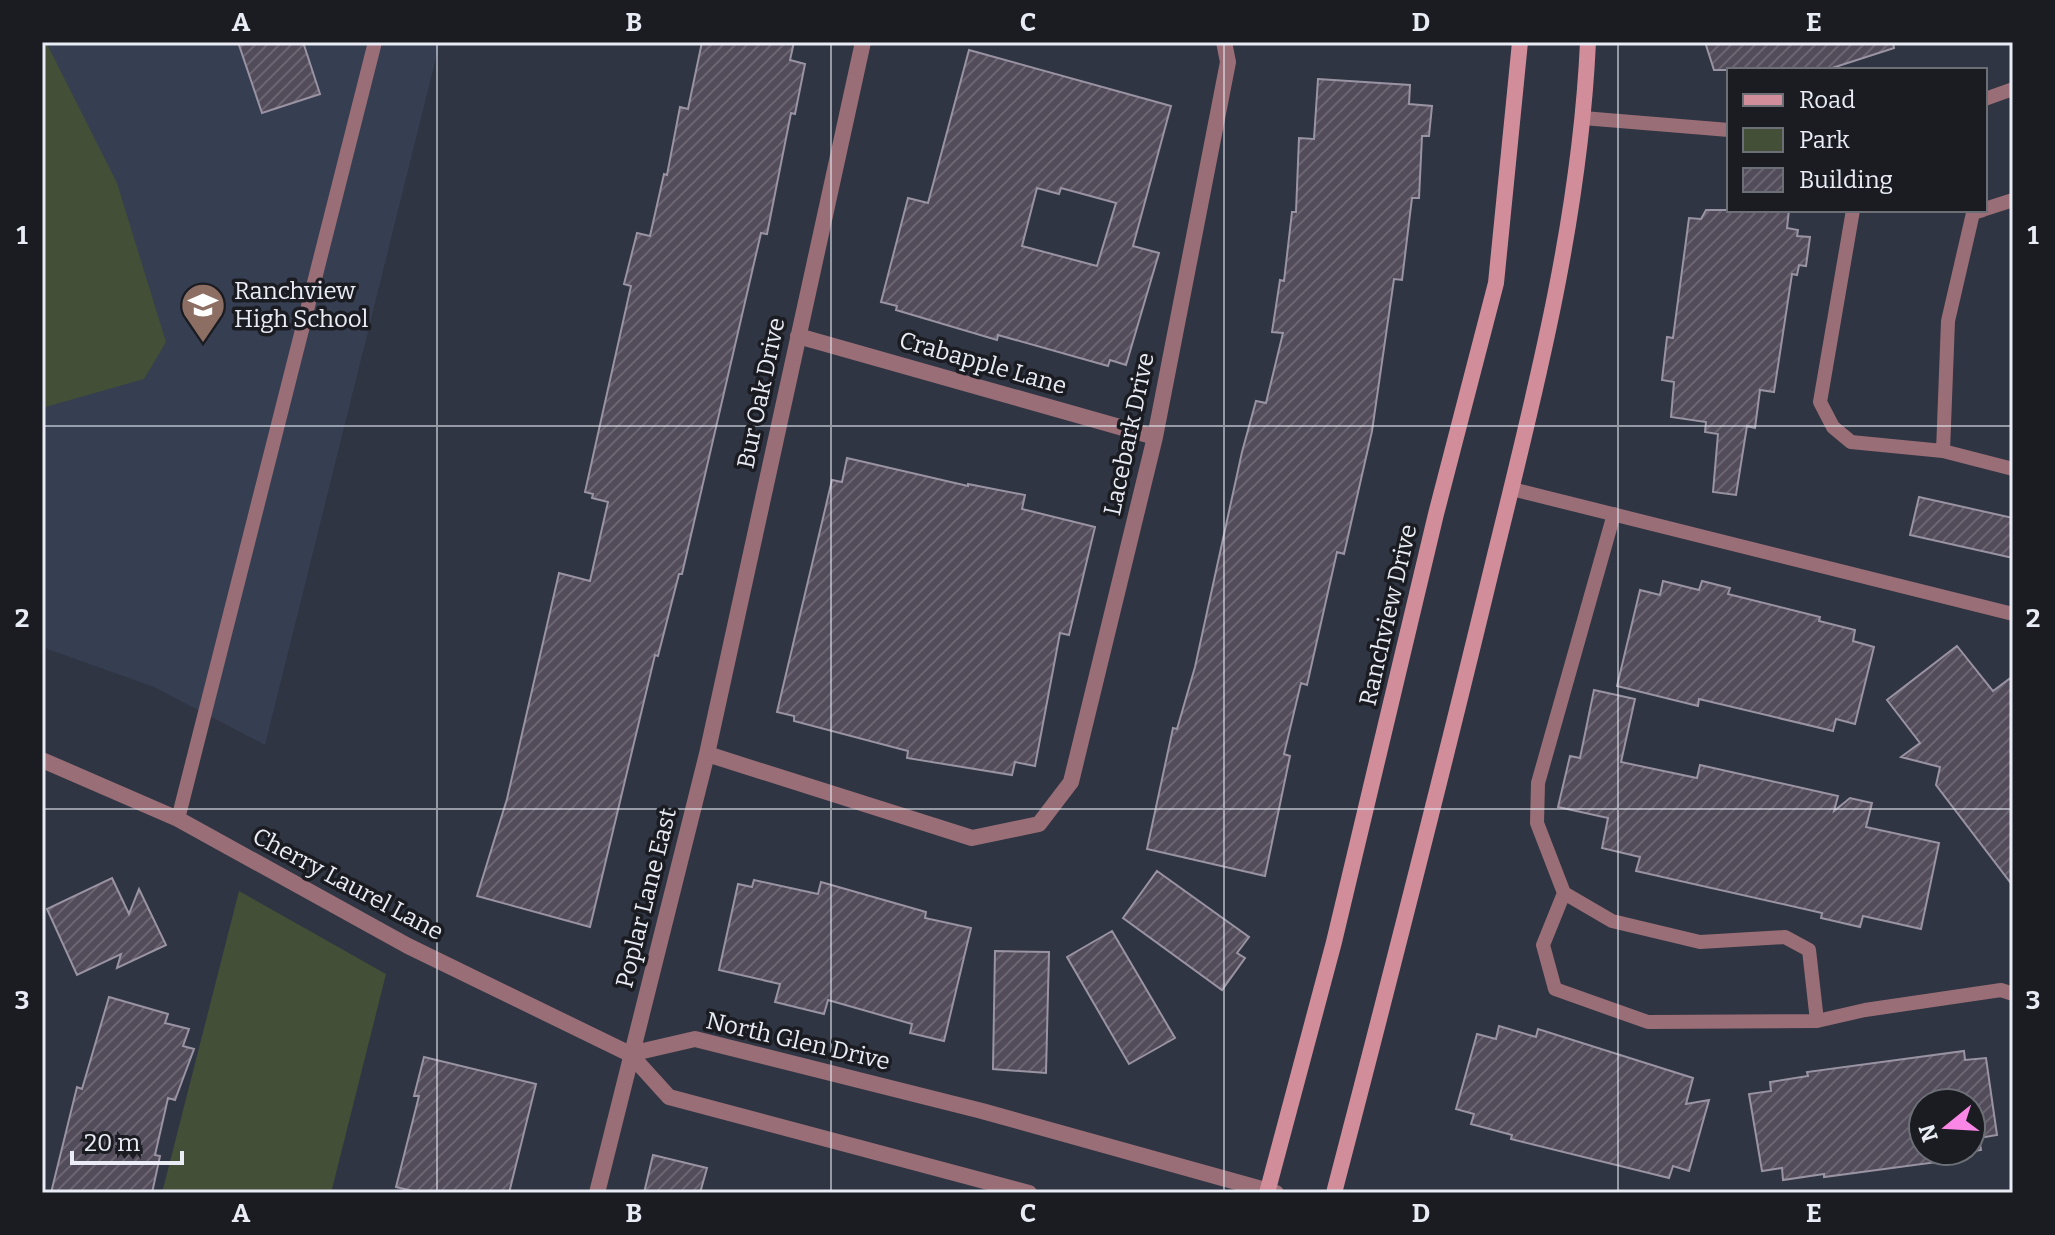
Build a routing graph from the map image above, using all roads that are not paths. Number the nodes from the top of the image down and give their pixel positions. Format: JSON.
{"nodes":[{"id":1,"x":375,"y":42,"type":"edge"},
{"id":2,"x":863,"y":42,"type":"edge"},
{"id":3,"x":1224,"y":42,"type":"edge"},
{"id":4,"x":1520,"y":42,"type":"edge"},
{"id":5,"x":1588,"y":42,"type":"edge"},
{"id":6,"x":2013,"y":89,"type":"edge"},
{"id":7,"x":1987,"y":98,"type":"edge"},
{"id":8,"x":1583,"y":118,"type":"junction"},
{"id":9,"x":1727,"y":130,"type":"edge"},
{"id":10,"x":2013,"y":200,"type":"edge"},
{"id":11,"x":1987,"y":209,"type":"edge"},
{"id":12,"x":1853,"y":212,"type":"edge"},
{"id":13,"x":1977,"y":212,"type":"edge"},
{"id":14,"x":798,"y":336,"type":"junction"},
{"id":15,"x":1155,"y":437,"type":"junction"},
{"id":16,"x":1943,"y":451,"type":"junction"},
{"id":17,"x":2013,"y":469,"type":"edge"},
{"id":18,"x":1512,"y":489,"type":"junction"},
{"id":19,"x":1614,"y":514,"type":"junction"},
{"id":20,"x":2013,"y":614,"type":"edge"},
{"id":21,"x":707,"y":754,"type":"junction"},
{"id":22,"x":42,"y":760,"type":"edge"},
{"id":23,"x":178,"y":819,"type":"junction"},
{"id":24,"x":1564,"y":893,"type":"junction"},
{"id":25,"x":2013,"y":994,"type":"edge"},
{"id":26,"x":1817,"y":1021,"type":"junction"},
{"id":27,"x":630,"y":1054,"type":"junction"},
{"id":28,"x":1270,"y":1192,"type":"edge"},
{"id":29,"x":597,"y":1193,"type":"edge"},
{"id":30,"x":1029,"y":1193,"type":"edge"},
{"id":31,"x":1334,"y":1193,"type":"edge"}],
"edges":[{"from":1,"to":23,"type":"lane"},
{"from":2,"to":14,"type":"street","name":"Bur Oak Drive"},
{"from":3,"to":15,"type":"street","name":"Lacebark Drive"},
{"from":4,"to":28,"type":"street","name":"Ranchview Drive"},
{"from":5,"to":8,"type":"street"},
{"from":6,"to":7,"type":"lane"},
{"from":8,"to":9,"type":"lane"},
{"from":8,"to":18,"type":"street"},
{"from":10,"to":11,"type":"lane"},
{"from":12,"to":16,"type":"lane"},
{"from":13,"to":16,"type":"lane"},
{"from":14,"to":15,"type":"street","name":"Crabapple Lane"},
{"from":14,"to":21,"type":"street","name":"Bur Oak Drive"},
{"from":15,"to":21,"type":"street","name":"Lacebark Drive"},
{"from":16,"to":17,"type":"lane"},
{"from":18,"to":19,"type":"lane"},
{"from":18,"to":31,"type":"street"},
{"from":19,"to":20,"type":"lane"},
{"from":19,"to":24,"type":"lane"},
{"from":21,"to":27,"type":"street","name":"Poplar Lane East"},
{"from":22,"to":23,"type":"street","name":"Cherry Laurel Lane"},
{"from":23,"to":27,"type":"street","name":"Cherry Laurel Lane"},
{"from":24,"to":26,"type":"lane"},
{"from":24,"to":26,"type":"lane"},
{"from":25,"to":26,"type":"lane"},
{"from":27,"to":28,"type":"street","name":"North Glen Drive"},
{"from":27,"to":29,"type":"street","name":"Poplar Lane East"},
{"from":27,"to":30,"type":"street"}]}
